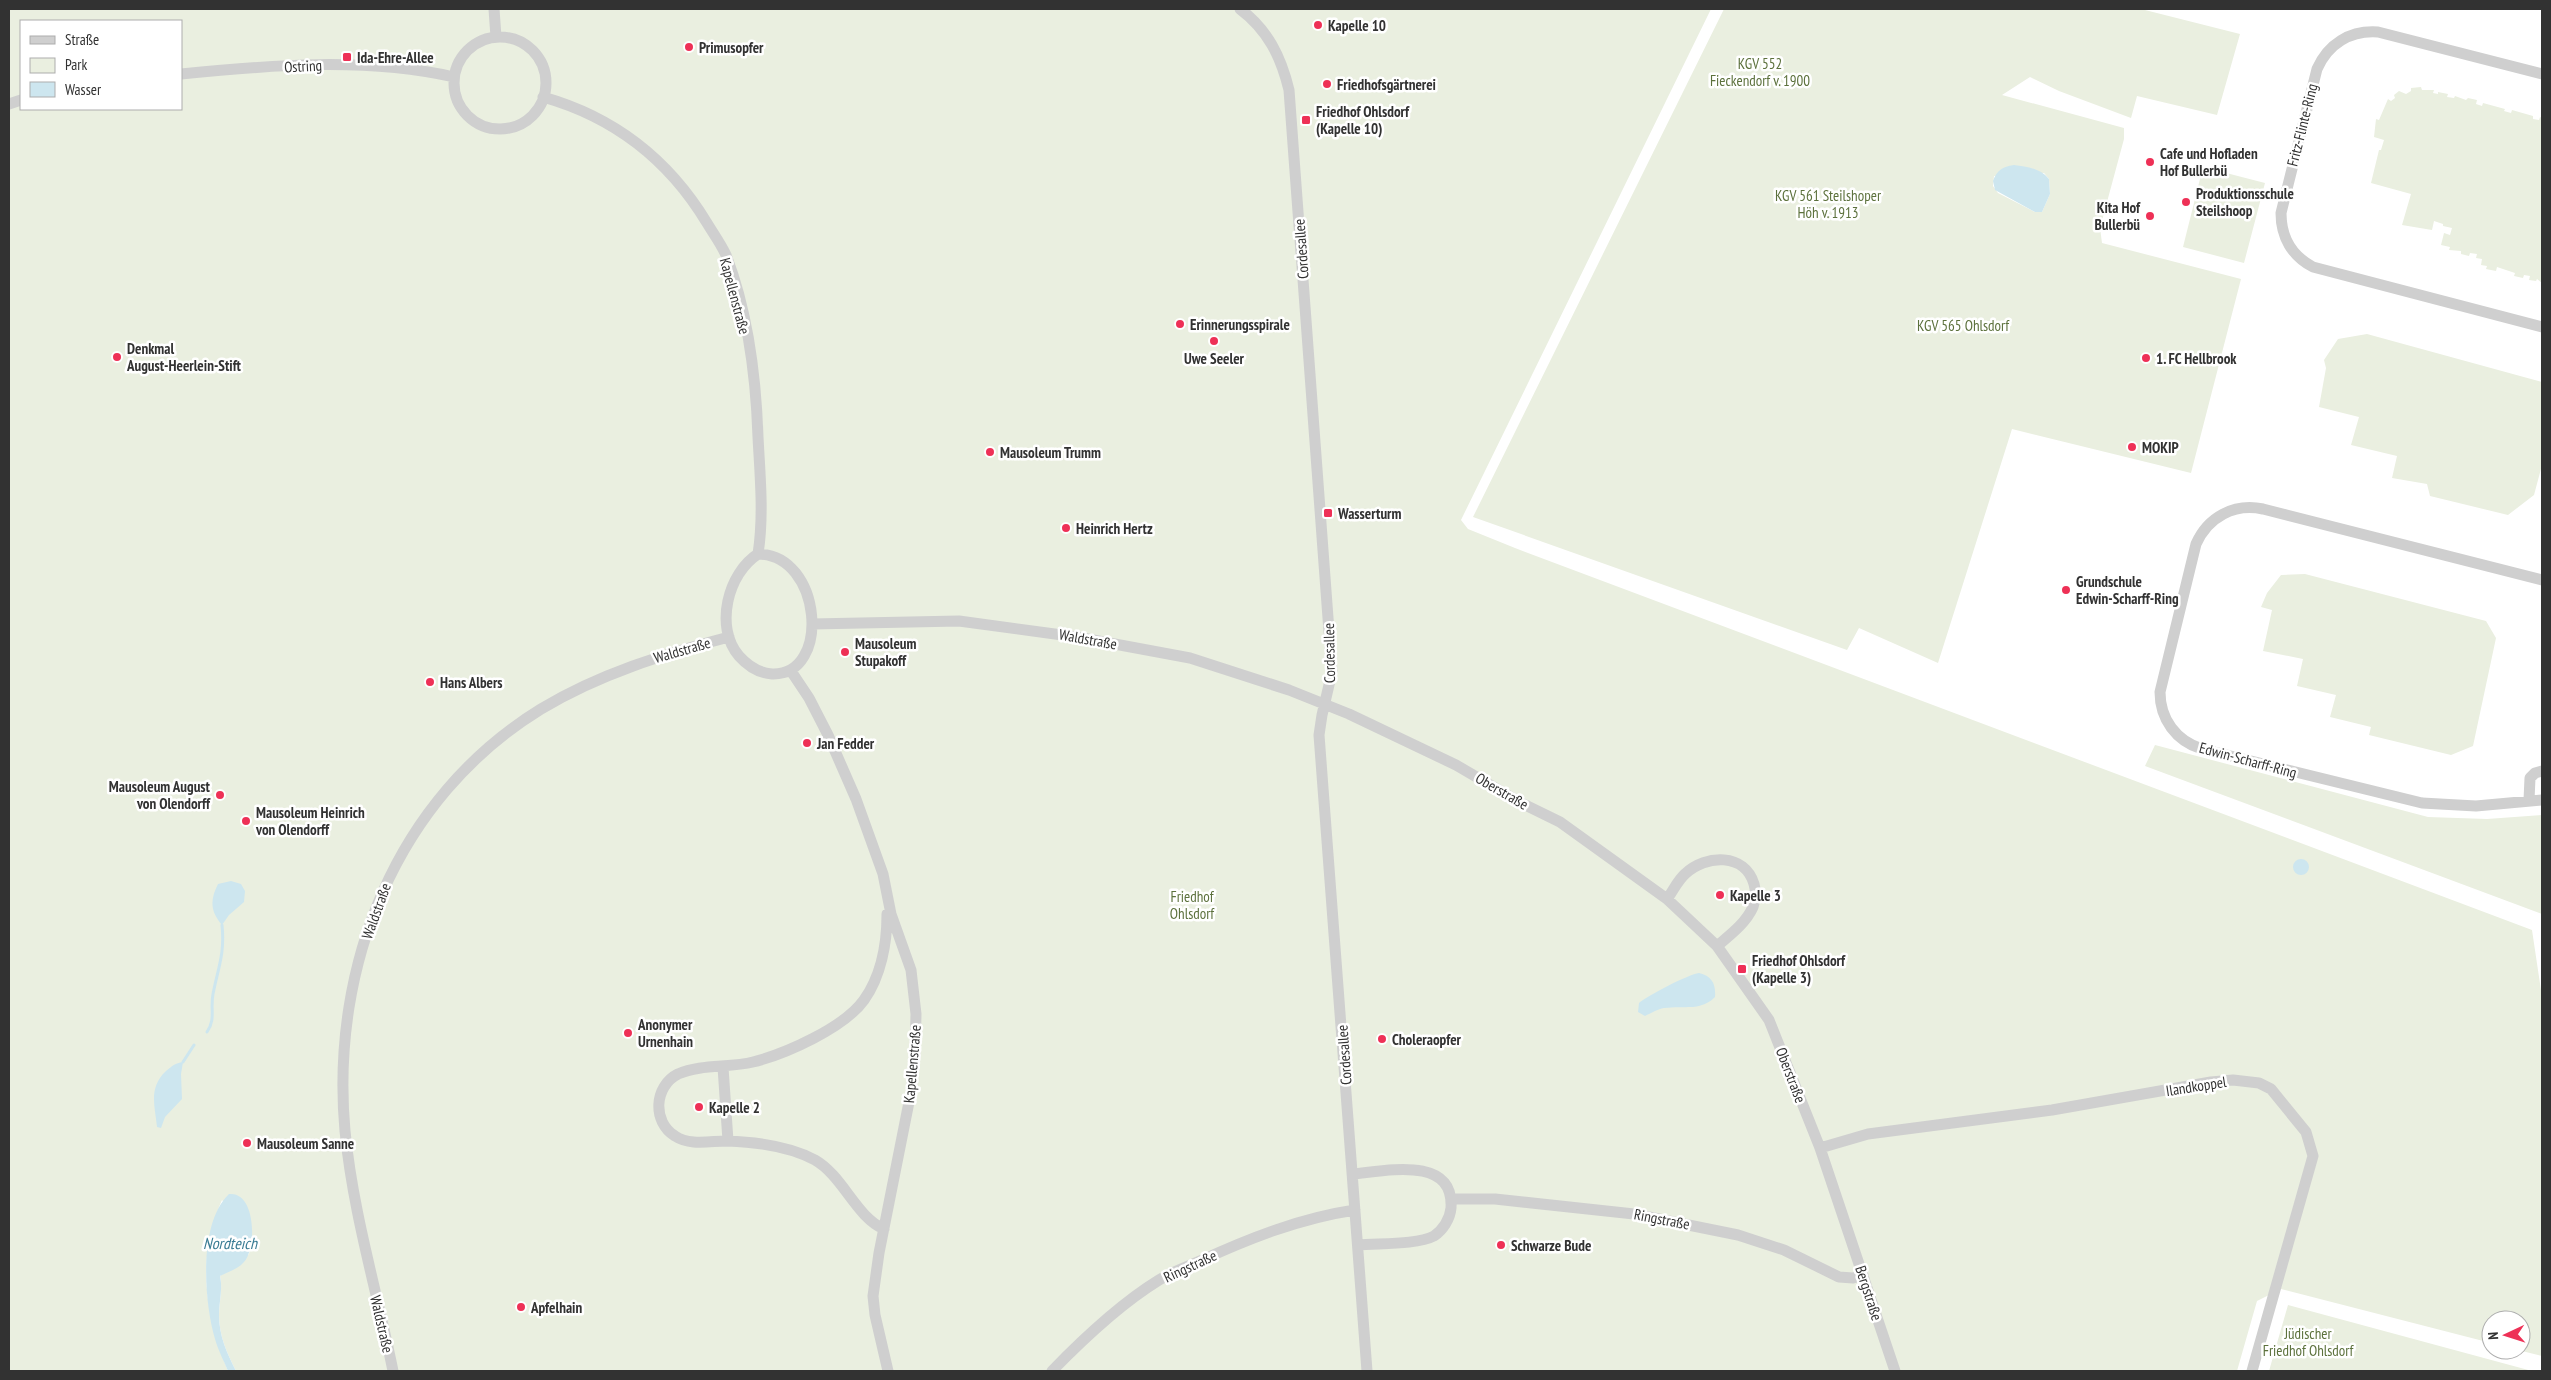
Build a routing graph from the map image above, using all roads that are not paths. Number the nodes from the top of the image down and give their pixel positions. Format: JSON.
{"nodes":[{"id":1,"x":494,"y":9,"type":"edge"},
{"id":2,"x":1240,"y":9,"type":"edge"},
{"id":3,"x":496,"y":37,"type":"junction"},
{"id":4,"x":182,"y":74,"type":"edge"},
{"id":5,"x":2542,"y":74,"type":"edge"},
{"id":6,"x":454,"y":77,"type":"junction"},
{"id":7,"x":544,"y":97,"type":"junction"},
{"id":8,"x":2542,"y":327,"type":"edge"},
{"id":9,"x":758,"y":554,"type":"junction"},
{"id":10,"x":2542,"y":580,"type":"edge"},
{"id":11,"x":812,"y":624,"type":"junction"},
{"id":12,"x":729,"y":637,"type":"junction"},
{"id":13,"x":791,"y":671,"type":"junction"},
{"id":14,"x":1325,"y":704,"type":"junction"},
{"id":15,"x":2542,"y":771,"type":"edge"},
{"id":16,"x":2529,"y":800,"type":"junction"},
{"id":17,"x":2542,"y":800,"type":"edge"},
{"id":18,"x":1667,"y":899,"type":"junction"},
{"id":19,"x":888,"y":900,"type":"junction"},
{"id":20,"x":1718,"y":946,"type":"junction"},
{"id":21,"x":723,"y":1067,"type":"junction"},
{"id":22,"x":728,"y":1141,"type":"junction"},
{"id":23,"x":1820,"y":1148,"type":"junction"},
{"id":24,"x":1352,"y":1174,"type":"junction"},
{"id":25,"x":1452,"y":1199,"type":"junction"},
{"id":26,"x":1355,"y":1210,"type":"junction"},
{"id":27,"x":1844,"y":1214,"type":"joint"},
{"id":28,"x":884,"y":1229,"type":"junction"},
{"id":29,"x":1358,"y":1245,"type":"junction"},
{"id":30,"x":1863,"y":1275,"type":"junction"},
{"id":31,"x":393,"y":1371,"type":"edge"},
{"id":32,"x":888,"y":1371,"type":"edge"},
{"id":33,"x":1052,"y":1371,"type":"edge"},
{"id":34,"x":1367,"y":1371,"type":"edge"},
{"id":35,"x":1895,"y":1371,"type":"edge"},
{"id":36,"x":2252,"y":1371,"type":"edge"}],
"edges":[{"from":1,"to":3,"type":"street"},
{"from":2,"to":14,"type":"street","name":"Cordesallee"},
{"from":3,"to":6,"type":"street"},
{"from":3,"to":7,"type":"street"},
{"from":4,"to":6,"type":"street","name":"Ostring"},
{"from":5,"to":8,"type":"street","name":"Fritz-Flinte-Ring"},
{"from":6,"to":7,"type":"street"},
{"from":7,"to":9,"type":"street","name":"Kapellenstraße"},
{"from":9,"to":11,"type":"street"},
{"from":9,"to":12,"type":"street","name":"Waldstraße"},
{"from":10,"to":16,"type":"street","name":"Edwin-Scharff-Ring"},
{"from":11,"to":13,"type":"street"},
{"from":11,"to":14,"type":"street","name":"Waldstraße"},
{"from":12,"to":13,"type":"street","name":"Waldstraße"},
{"from":12,"to":31,"type":"street","name":"Waldstraße"},
{"from":13,"to":19,"type":"street","name":"Kapellenstraße"},
{"from":14,"to":18,"type":"street","name":"Oberstraße"},
{"from":14,"to":24,"type":"street","name":"Cordesallee"},
{"from":15,"to":16,"type":"street"},
{"from":16,"to":17,"type":"street","name":"Edwin-Scharff-Ring"},
{"from":18,"to":20,"type":"street","name":"Oberstraße"},
{"from":18,"to":20,"type":"street"},
{"from":19,"to":21,"type":"street","name":"Kapellenstraße"},
{"from":19,"to":28,"type":"street","name":"Kapellenstraße"},
{"from":20,"to":23,"type":"street","name":"Oberstraße"},
{"from":21,"to":22,"type":"street"},
{"from":21,"to":22,"type":"street","name":"Kapellenstraße"},
{"from":22,"to":28,"type":"street","name":"Kapellenstraße"},
{"from":23,"to":27,"type":"street","name":"Oberstraße"},
{"from":23,"to":36,"type":"street","name":"Ilandkoppel"},
{"from":24,"to":25,"type":"street"},
{"from":24,"to":26,"type":"street","name":"Cordesallee"},
{"from":25,"to":29,"type":"street"},
{"from":25,"to":30,"type":"street","name":"Ringstraße"},
{"from":26,"to":29,"type":"street","name":"Cordesallee"},
{"from":26,"to":33,"type":"street","name":"Ringstraße"},
{"from":27,"to":30,"type":"street","name":"Bergstraße"},
{"from":28,"to":32,"type":"street","name":"Kapellenstraße"},
{"from":29,"to":34,"type":"street","name":"Cordesallee"},
{"from":30,"to":35,"type":"street","name":"Bergstraße"}]}
